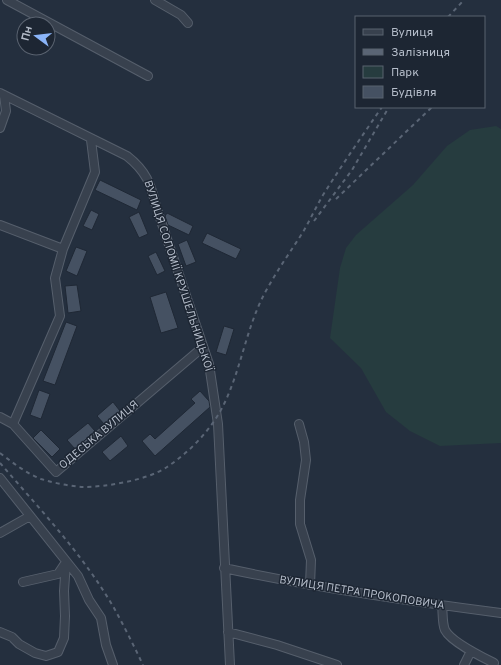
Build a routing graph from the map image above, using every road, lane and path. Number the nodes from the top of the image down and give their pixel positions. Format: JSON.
{"nodes":[{"id":1,"x":7,"y":0,"type":"edge"},
{"id":2,"x":155,"y":0,"type":"edge"},
{"id":3,"x":188,"y":23,"type":"dead end"},
{"id":4,"x":148,"y":76,"type":"dead end"},
{"id":5,"x":2,"y":94,"type":"edge"},
{"id":6,"x":0,"y":128,"type":"edge"},
{"id":7,"x":91,"y":140,"type":"junction"},
{"id":8,"x":0,"y":225,"type":"edge"},
{"id":9,"x":63,"y":249,"type":"junction"},
{"id":10,"x":203,"y":347,"type":"junction"},
{"id":11,"x":0,"y":417,"type":"edge"},
{"id":12,"x":13,"y":424,"type":"junction"},
{"id":13,"x":299,"y":424,"type":"dead end"},
{"id":14,"x":0,"y":478,"type":"edge"},
{"id":15,"x":30,"y":516,"type":"junction"},
{"id":16,"x":0,"y":533,"type":"edge"},
{"id":17,"x":66,"y":562,"type":"junction"},
{"id":18,"x":224,"y":568,"type":"junction"},
{"id":19,"x":23,"y":582,"type":"dead end"},
{"id":20,"x":310,"y":585,"type":"junction"},
{"id":21,"x":442,"y":605,"type":"junction"},
{"id":22,"x":501,"y":613,"type":"edge"},
{"id":23,"x":0,"y":632,"type":"edge"},
{"id":24,"x":228,"y":632,"type":"junction"},
{"id":25,"x":471,"y":651,"type":"junction"},
{"id":26,"x":494,"y":663,"type":"dead end"},
{"id":27,"x":112,"y":665,"type":"edge"},
{"id":28,"x":230,"y":665,"type":"edge"},
{"id":29,"x":337,"y":665,"type":"edge"},
{"id":30,"x":464,"y":665,"type":"edge"}],
"edges":[{"from":1,"to":4,"type":"street"},
{"from":2,"to":3,"type":"street"},
{"from":5,"to":6,"type":"street"},
{"from":5,"to":7,"type":"street","name":"ВУЛИЦЯ СОЛОМІЇ КРУШЕЛЬНИЦЬКОЇ"},
{"from":7,"to":9,"type":"street"},
{"from":7,"to":10,"type":"street","name":"ВУЛИЦЯ СОЛОМІЇ КРУШЕЛЬНИЦЬКОЇ"},
{"from":8,"to":9,"type":"street"},
{"from":9,"to":12,"type":"street"},
{"from":10,"to":12,"type":"street","name":"ОДЕСЬКА ВУЛИЦЯ"},
{"from":10,"to":18,"type":"street","name":"ВУЛИЦЯ СОЛОМІЇ КРУШЕЛЬНИЦЬКОЇ"},
{"from":11,"to":12,"type":"street","name":"ОДЕСЬКА ВУЛИЦЯ"},
{"from":13,"to":20,"type":"street"},
{"from":14,"to":15,"type":"street"},
{"from":15,"to":16,"type":"street"},
{"from":15,"to":17,"type":"street"},
{"from":17,"to":19,"type":"street"},
{"from":17,"to":23,"type":"street"},
{"from":17,"to":27,"type":"street"},
{"from":18,"to":20,"type":"street","name":"ВУЛИЦЯ ПЕТРА ПРОКОПОВИЧА"},
{"from":18,"to":24,"type":"street","name":"ВУЛИЦЯ СОЛОМІЇ КРУШЕЛЬНИЦЬКОЇ"},
{"from":20,"to":21,"type":"street","name":"ВУЛИЦЯ ПЕТРА ПРОКОПОВИЧА"},
{"from":21,"to":22,"type":"street","name":"ВУЛИЦЯ ПЕТРА ПРОКОПОВИЧА"},
{"from":21,"to":25,"type":"street"},
{"from":24,"to":28,"type":"street","name":"ВУЛИЦЯ СОЛОМІЇ КРУШЕЛЬНИЦЬКОЇ"},
{"from":24,"to":29,"type":"street"},
{"from":25,"to":26,"type":"street"},
{"from":25,"to":30,"type":"street"}]}
